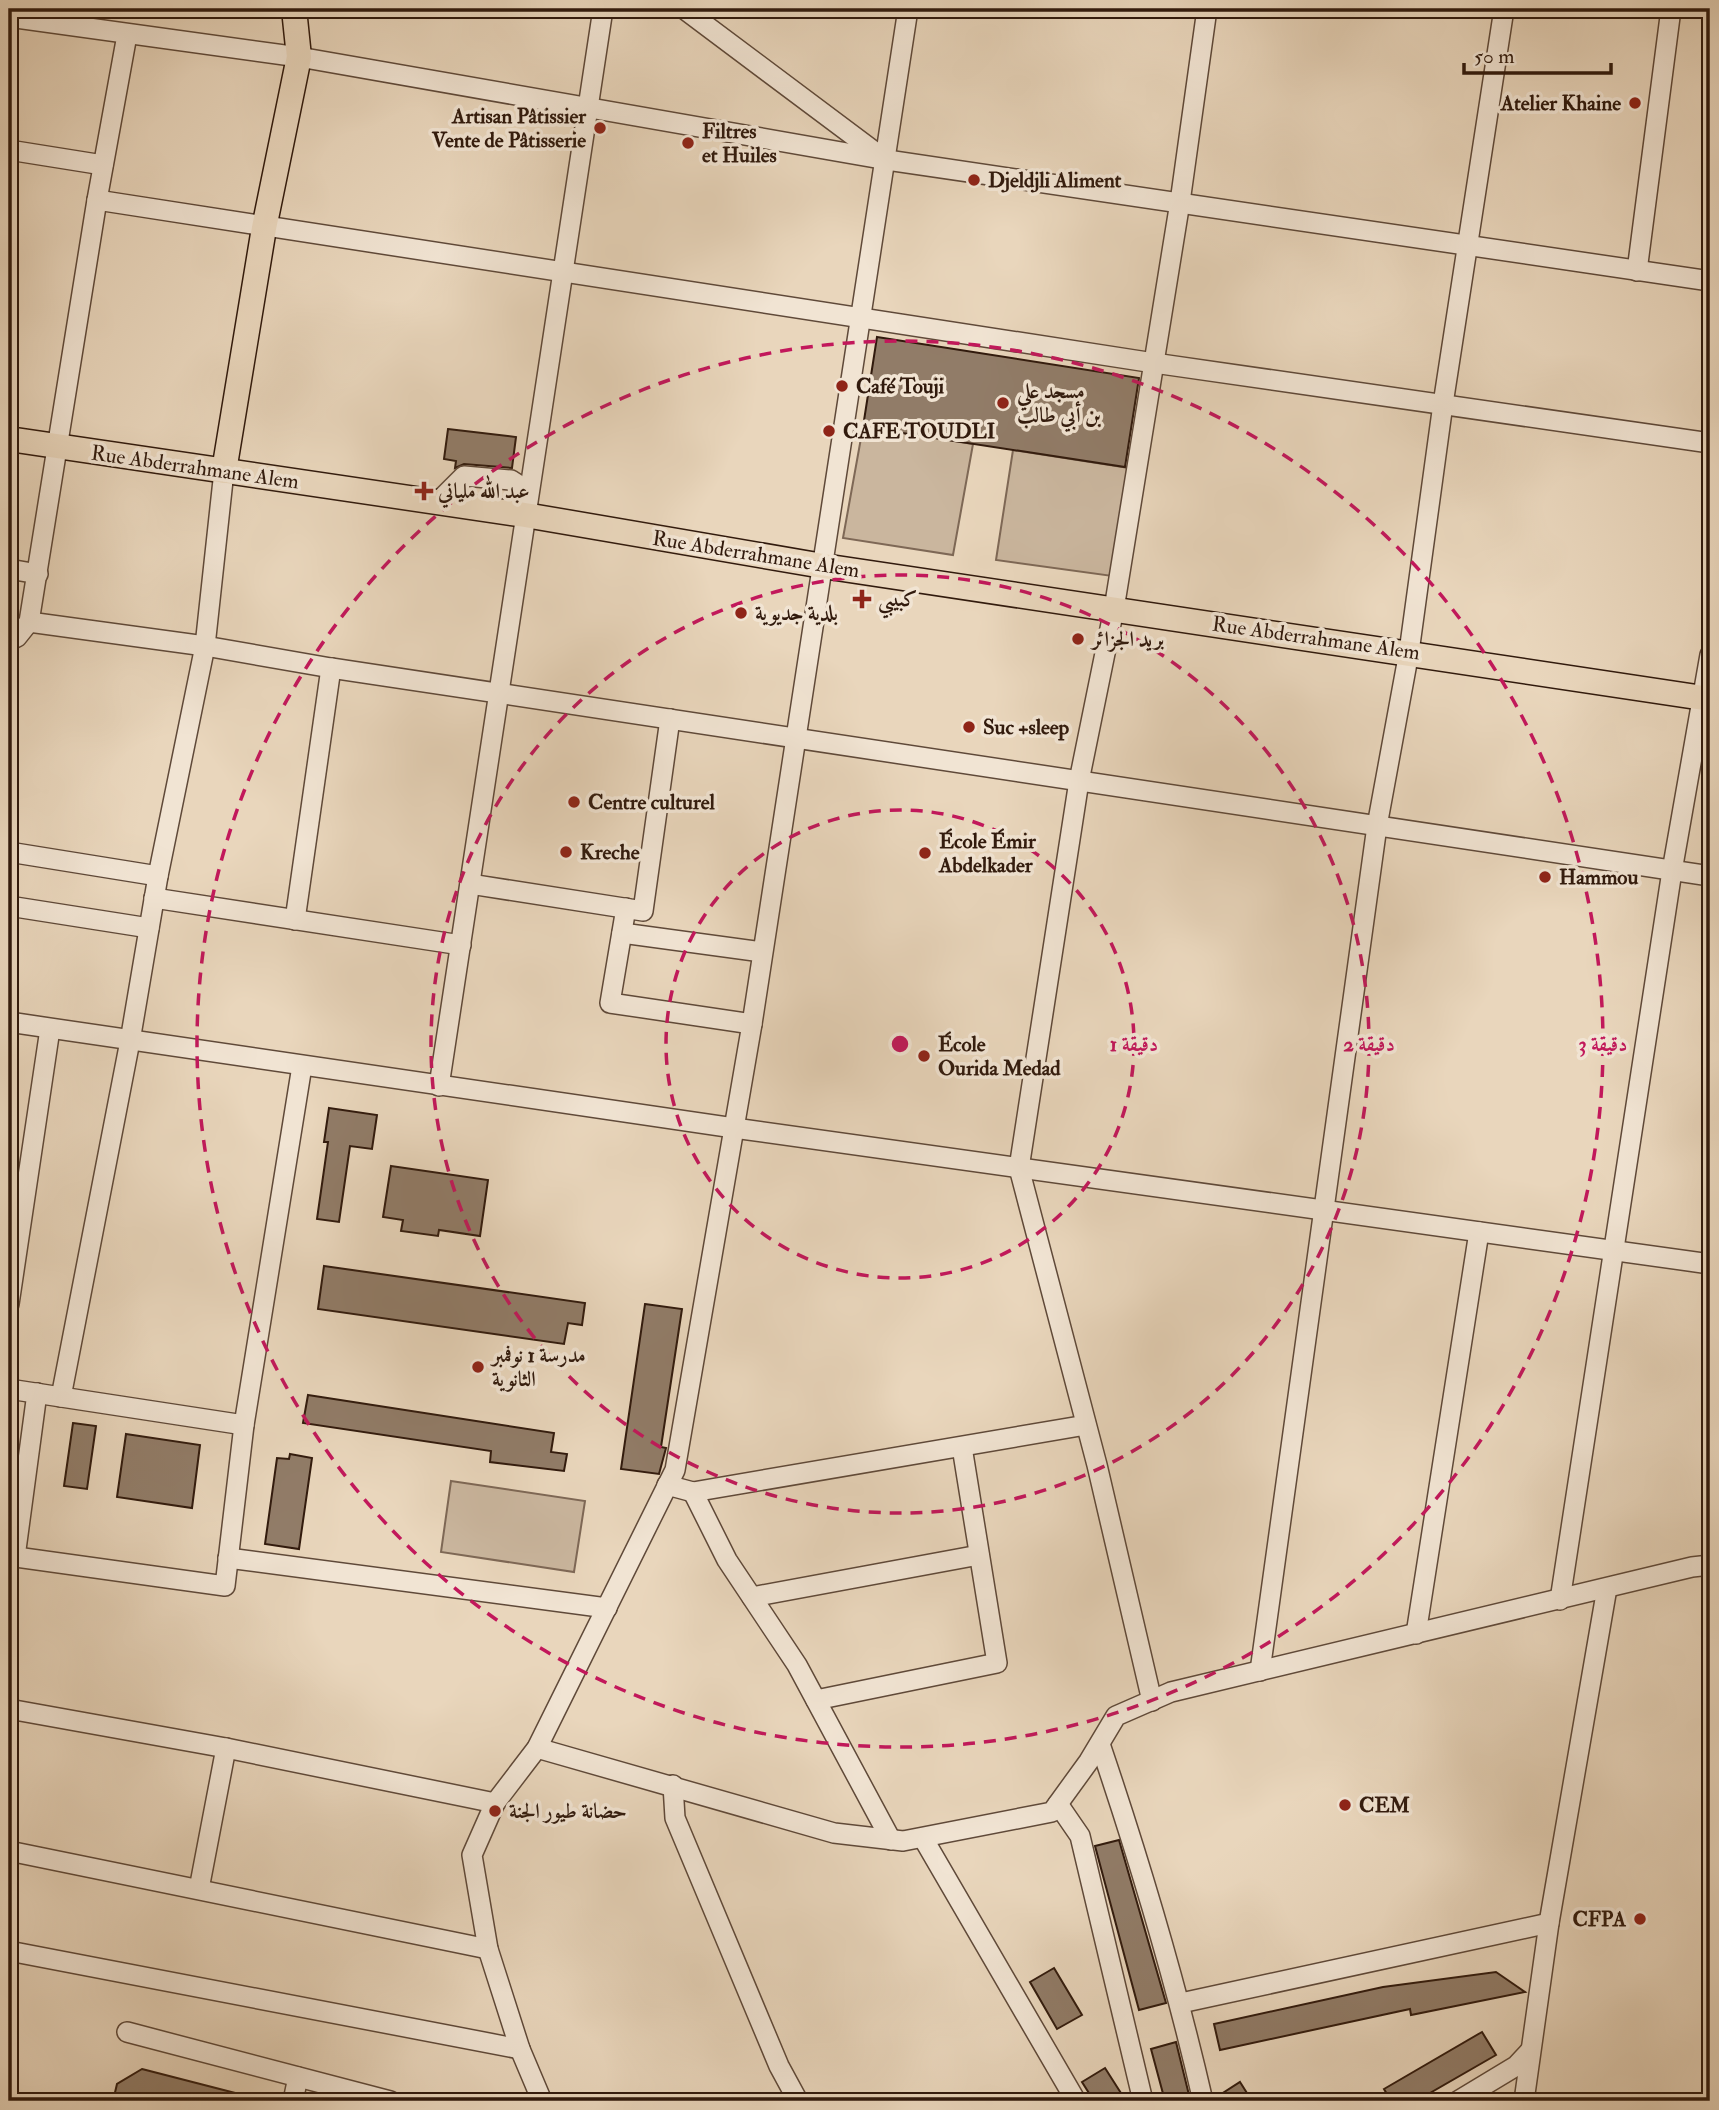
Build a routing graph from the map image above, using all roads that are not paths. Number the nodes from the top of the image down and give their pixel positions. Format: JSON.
{"nodes":[{"id":1,"x":294,"y":9,"type":"edge"},
{"id":2,"x":603,"y":9,"type":"edge"},
{"id":3,"x":684,"y":9,"type":"edge"},
{"id":4,"x":908,"y":9,"type":"edge"},
{"id":5,"x":1207,"y":9,"type":"edge"},
{"id":6,"x":1504,"y":9,"type":"edge"},
{"id":7,"x":1671,"y":9,"type":"edge"},
{"id":8,"x":9,"y":17,"type":"edge"},
{"id":9,"x":78,"y":18,"type":"edge"},
{"id":10,"x":127,"y":35,"type":"junction"},
{"id":11,"x":299,"y":57,"type":"junction"},
{"id":12,"x":589,"y":108,"type":"junction"},
{"id":13,"x":9,"y":150,"type":"edge"},
{"id":14,"x":887,"y":160,"type":"junction"},
{"id":15,"x":103,"y":165,"type":"junction"},
{"id":16,"x":97,"y":200,"type":"junction"},
{"id":17,"x":1180,"y":202,"type":"junction"},
{"id":18,"x":264,"y":228,"type":"junction"},
{"id":19,"x":1470,"y":245,"type":"junction"},
{"id":20,"x":561,"y":271,"type":"junction"},
{"id":21,"x":1637,"y":271,"type":"junction"},
{"id":22,"x":1710,"y":281,"type":"edge"},
{"id":23,"x":862,"y":317,"type":"junction"},
{"id":24,"x":1154,"y":362,"type":"junction"},
{"id":25,"x":1443,"y":404,"type":"junction"},
{"id":26,"x":9,"y":439,"type":"edge"},
{"id":27,"x":1710,"y":443,"type":"edge"},
{"id":28,"x":59,"y":447,"type":"junction"},
{"id":29,"x":224,"y":471,"type":"junction"},
{"id":30,"x":527,"y":503,"type":"junction"},
{"id":31,"x":823,"y":566,"type":"junction"},
{"id":32,"x":9,"y":569,"type":"edge"},
{"id":33,"x":38,"y":574,"type":"junction"},
{"id":34,"x":1114,"y":609,"type":"junction"},
{"id":35,"x":29,"y":622,"type":"junction"},
{"id":36,"x":9,"y":641,"type":"edge"},
{"id":37,"x":205,"y":646,"type":"junction"},
{"id":38,"x":1409,"y":652,"type":"junction"},
{"id":39,"x":1710,"y":655,"type":"edge"},
{"id":40,"x":331,"y":668,"type":"junction"},
{"id":41,"x":497,"y":693,"type":"junction"},
{"id":42,"x":1707,"y":698,"type":"edge"},
{"id":43,"x":670,"y":719,"type":"junction"},
{"id":44,"x":794,"y":738,"type":"junction"},
{"id":45,"x":1079,"y":781,"type":"junction"},
{"id":46,"x":1377,"y":826,"type":"junction"},
{"id":47,"x":9,"y":852,"type":"edge"},
{"id":48,"x":1672,"y":871,"type":"junction"},
{"id":49,"x":158,"y":876,"type":"junction"},
{"id":50,"x":1710,"y":876,"type":"edge"},
{"id":51,"x":470,"y":884,"type":"junction"},
{"id":52,"x":154,"y":898,"type":"junction"},
{"id":53,"x":9,"y":906,"type":"edge"},
{"id":54,"x":626,"y":908,"type":"junction"},
{"id":55,"x":295,"y":920,"type":"junction"},
{"id":56,"x":149,"y":928,"type":"junction"},
{"id":57,"x":622,"y":933,"type":"junction"},
{"id":58,"x":461,"y":945,"type":"junction"},
{"id":59,"x":762,"y":952,"type":"junction"},
{"id":60,"x":9,"y":1022,"type":"edge"},
{"id":61,"x":752,"y":1024,"type":"junction"},
{"id":62,"x":50,"y":1029,"type":"junction"},
{"id":63,"x":130,"y":1041,"type":"junction"},
{"id":64,"x":302,"y":1066,"type":"junction"},
{"id":65,"x":439,"y":1086,"type":"junction"},
{"id":66,"x":734,"y":1128,"type":"junction"},
{"id":67,"x":1019,"y":1168,"type":"junction"},
{"id":68,"x":1324,"y":1211,"type":"junction"},
{"id":69,"x":1479,"y":1232,"type":"junction"},
{"id":70,"x":1615,"y":1250,"type":"junction"},
{"id":71,"x":1710,"y":1264,"type":"edge"},
{"id":72,"x":9,"y":1304,"type":"edge"},
{"id":73,"x":9,"y":1389,"type":"edge"},
{"id":74,"x":37,"y":1394,"type":"junction"},
{"id":75,"x":61,"y":1397,"type":"junction"},
{"id":76,"x":244,"y":1425,"type":"junction"},
{"id":77,"x":1086,"y":1425,"type":"junction"},
{"id":78,"x":962,"y":1447,"type":"junction"},
{"id":79,"x":667,"y":1485,"type":"junction"},
{"id":80,"x":693,"y":1492,"type":"junction"},
{"id":81,"x":979,"y":1555,"type":"junction"},
{"id":82,"x":12,"y":1556,"type":"edge"},
{"id":83,"x":228,"y":1558,"type":"junction"},
{"id":84,"x":1710,"y":1565,"type":"edge"},
{"id":85,"x":1606,"y":1588,"type":"junction"},
{"id":86,"x":752,"y":1597,"type":"junction"},
{"id":87,"x":1560,"y":1600,"type":"junction"},
{"id":88,"x":607,"y":1608,"type":"junction"},
{"id":89,"x":1416,"y":1634,"type":"junction"},
{"id":90,"x":1260,"y":1671,"type":"junction"},
{"id":91,"x":816,"y":1700,"type":"junction"},
{"id":92,"x":1152,"y":1700,"type":"junction"},
{"id":93,"x":9,"y":1709,"type":"edge"},
{"id":94,"x":1100,"y":1744,"type":"junction"},
{"id":95,"x":226,"y":1748,"type":"junction"},
{"id":96,"x":537,"y":1748,"type":"junction"},
{"id":97,"x":673,"y":1785,"type":"junction"},
{"id":98,"x":495,"y":1803,"type":"junction"},
{"id":99,"x":1058,"y":1804,"type":"junction"},
{"id":100,"x":923,"y":1838,"type":"junction"},
{"id":101,"x":891,"y":1840,"type":"junction"},
{"id":102,"x":9,"y":1851,"type":"edge"},
{"id":103,"x":199,"y":1889,"type":"junction"},
{"id":104,"x":1549,"y":1923,"type":"junction"},
{"id":105,"x":488,"y":1949,"type":"junction"},
{"id":106,"x":9,"y":1951,"type":"edge"},
{"id":107,"x":1181,"y":2003,"type":"junction"},
{"id":108,"x":127,"y":2032,"type":"dead end"},
{"id":109,"x":520,"y":2049,"type":"junction"},
{"id":110,"x":1530,"y":2051,"type":"junction"},
{"id":111,"x":298,"y":2077,"type":"junction"},
{"id":112,"x":293,"y":2101,"type":"edge"},
{"id":113,"x":390,"y":2101,"type":"edge"},
{"id":114,"x":542,"y":2101,"type":"edge"},
{"id":115,"x":798,"y":2101,"type":"edge"},
{"id":116,"x":1076,"y":2101,"type":"edge"},
{"id":117,"x":1143,"y":2101,"type":"edge"},
{"id":118,"x":1203,"y":2101,"type":"edge"},
{"id":119,"x":1458,"y":2101,"type":"edge"},
{"id":120,"x":1524,"y":2101,"type":"edge"}],
"edges":[{"from":1,"to":11,"type":"main road"},
{"from":2,"to":12,"type":"street"},
{"from":3,"to":14,"type":"street"},
{"from":4,"to":14,"type":"street"},
{"from":5,"to":17,"type":"street"},
{"from":6,"to":19,"type":"street"},
{"from":7,"to":21,"type":"street"},
{"from":8,"to":9,"type":"street"},
{"from":9,"to":10,"type":"street"},
{"from":10,"to":11,"type":"street"},
{"from":10,"to":15,"type":"street"},
{"from":11,"to":12,"type":"street"},
{"from":11,"to":18,"type":"main road"},
{"from":12,"to":14,"type":"street"},
{"from":12,"to":20,"type":"street"},
{"from":13,"to":15,"type":"street"},
{"from":14,"to":17,"type":"street"},
{"from":14,"to":23,"type":"street"},
{"from":15,"to":16,"type":"street"},
{"from":16,"to":18,"type":"street"},
{"from":16,"to":28,"type":"street"},
{"from":17,"to":19,"type":"street"},
{"from":17,"to":24,"type":"street"},
{"from":18,"to":20,"type":"street"},
{"from":18,"to":29,"type":"main road"},
{"from":19,"to":21,"type":"street"},
{"from":19,"to":25,"type":"street"},
{"from":20,"to":23,"type":"street"},
{"from":20,"to":30,"type":"street"},
{"from":21,"to":22,"type":"street"},
{"from":23,"to":24,"type":"street"},
{"from":23,"to":31,"type":"street"},
{"from":24,"to":25,"type":"street"},
{"from":24,"to":34,"type":"street"},
{"from":25,"to":27,"type":"street"},
{"from":25,"to":38,"type":"street"},
{"from":26,"to":28,"type":"main road","name":"Rue Abderrahmane Alem"},
{"from":28,"to":29,"type":"main road","name":"Rue Abderrahmane Alem"},
{"from":28,"to":33,"type":"street"},
{"from":29,"to":30,"type":"main road","name":"Rue Abderrahmane Alem"},
{"from":29,"to":37,"type":"street"},
{"from":30,"to":31,"type":"main road","name":"Rue Abderrahmane Alem"},
{"from":30,"to":41,"type":"street"},
{"from":31,"to":34,"type":"main road","name":"Rue Abderrahmane Alem"},
{"from":31,"to":44,"type":"street"},
{"from":32,"to":33,"type":"street"},
{"from":33,"to":35,"type":"street"},
{"from":34,"to":38,"type":"main road","name":"Rue Abderrahmane Alem"},
{"from":34,"to":45,"type":"street"},
{"from":35,"to":36,"type":"street"},
{"from":35,"to":37,"type":"street"},
{"from":37,"to":40,"type":"street"},
{"from":37,"to":49,"type":"street"},
{"from":38,"to":42,"type":"main road","name":"Rue Abderrahmane Alem"},
{"from":38,"to":46,"type":"street"},
{"from":39,"to":42,"type":"street"},
{"from":40,"to":41,"type":"street"},
{"from":40,"to":55,"type":"street"},
{"from":41,"to":43,"type":"street"},
{"from":41,"to":51,"type":"street"},
{"from":42,"to":48,"type":"street"},
{"from":43,"to":44,"type":"street"},
{"from":43,"to":54,"type":"street"},
{"from":44,"to":45,"type":"street"},
{"from":44,"to":59,"type":"street"},
{"from":45,"to":46,"type":"street"},
{"from":45,"to":67,"type":"street"},
{"from":46,"to":48,"type":"street"},
{"from":46,"to":68,"type":"street"},
{"from":47,"to":49,"type":"street"},
{"from":48,"to":50,"type":"street"},
{"from":48,"to":70,"type":"street"},
{"from":49,"to":52,"type":"street"},
{"from":51,"to":54,"type":"street"},
{"from":51,"to":58,"type":"street"},
{"from":52,"to":55,"type":"street"},
{"from":52,"to":56,"type":"street"},
{"from":53,"to":56,"type":"street"},
{"from":54,"to":57,"type":"street"},
{"from":55,"to":58,"type":"street"},
{"from":56,"to":63,"type":"street"},
{"from":57,"to":59,"type":"street"},
{"from":57,"to":61,"type":"street"},
{"from":58,"to":65,"type":"street"},
{"from":59,"to":61,"type":"street"},
{"from":60,"to":62,"type":"street"},
{"from":61,"to":66,"type":"street"},
{"from":62,"to":63,"type":"street"},
{"from":62,"to":72,"type":"street"},
{"from":63,"to":64,"type":"street"},
{"from":63,"to":75,"type":"street"},
{"from":64,"to":65,"type":"street"},
{"from":64,"to":76,"type":"street"},
{"from":65,"to":66,"type":"street"},
{"from":66,"to":67,"type":"street"},
{"from":66,"to":79,"type":"street"},
{"from":67,"to":68,"type":"street"},
{"from":67,"to":77,"type":"street"},
{"from":68,"to":69,"type":"street"},
{"from":68,"to":90,"type":"street"},
{"from":69,"to":70,"type":"street"},
{"from":69,"to":89,"type":"street"},
{"from":70,"to":71,"type":"street"},
{"from":70,"to":87,"type":"street"},
{"from":73,"to":74,"type":"street"},
{"from":74,"to":75,"type":"street"},
{"from":74,"to":82,"type":"street"},
{"from":75,"to":76,"type":"street"},
{"from":76,"to":83,"type":"street"},
{"from":77,"to":78,"type":"street"},
{"from":77,"to":92,"type":"street"},
{"from":78,"to":80,"type":"street"},
{"from":78,"to":81,"type":"street"},
{"from":79,"to":80,"type":"street"},
{"from":79,"to":88,"type":"street"},
{"from":80,"to":86,"type":"street"},
{"from":81,"to":86,"type":"street"},
{"from":81,"to":91,"type":"street"},
{"from":82,"to":83,"type":"street"},
{"from":83,"to":88,"type":"street"},
{"from":84,"to":85,"type":"street"},
{"from":85,"to":87,"type":"street"},
{"from":85,"to":104,"type":"street"},
{"from":86,"to":91,"type":"street"},
{"from":87,"to":89,"type":"street"},
{"from":88,"to":96,"type":"street"},
{"from":89,"to":90,"type":"street"},
{"from":90,"to":92,"type":"street"},
{"from":91,"to":101,"type":"street"},
{"from":92,"to":94,"type":"street"},
{"from":93,"to":95,"type":"street"},
{"from":94,"to":99,"type":"street"},
{"from":94,"to":107,"type":"street"},
{"from":95,"to":98,"type":"street"},
{"from":95,"to":103,"type":"street"},
{"from":96,"to":97,"type":"street"},
{"from":96,"to":98,"type":"street"},
{"from":97,"to":101,"type":"street"},
{"from":97,"to":115,"type":"street"},
{"from":98,"to":105,"type":"street"},
{"from":99,"to":100,"type":"street"},
{"from":99,"to":117,"type":"street"},
{"from":100,"to":101,"type":"street"},
{"from":100,"to":116,"type":"street"},
{"from":102,"to":103,"type":"street"},
{"from":103,"to":105,"type":"street"},
{"from":104,"to":107,"type":"street"},
{"from":104,"to":110,"type":"street"},
{"from":105,"to":109,"type":"street"},
{"from":106,"to":109,"type":"street"},
{"from":107,"to":118,"type":"street"},
{"from":108,"to":111,"type":"street"},
{"from":109,"to":114,"type":"street"},
{"from":110,"to":119,"type":"street"},
{"from":110,"to":120,"type":"street"},
{"from":111,"to":112,"type":"street"},
{"from":111,"to":113,"type":"street"}]}
